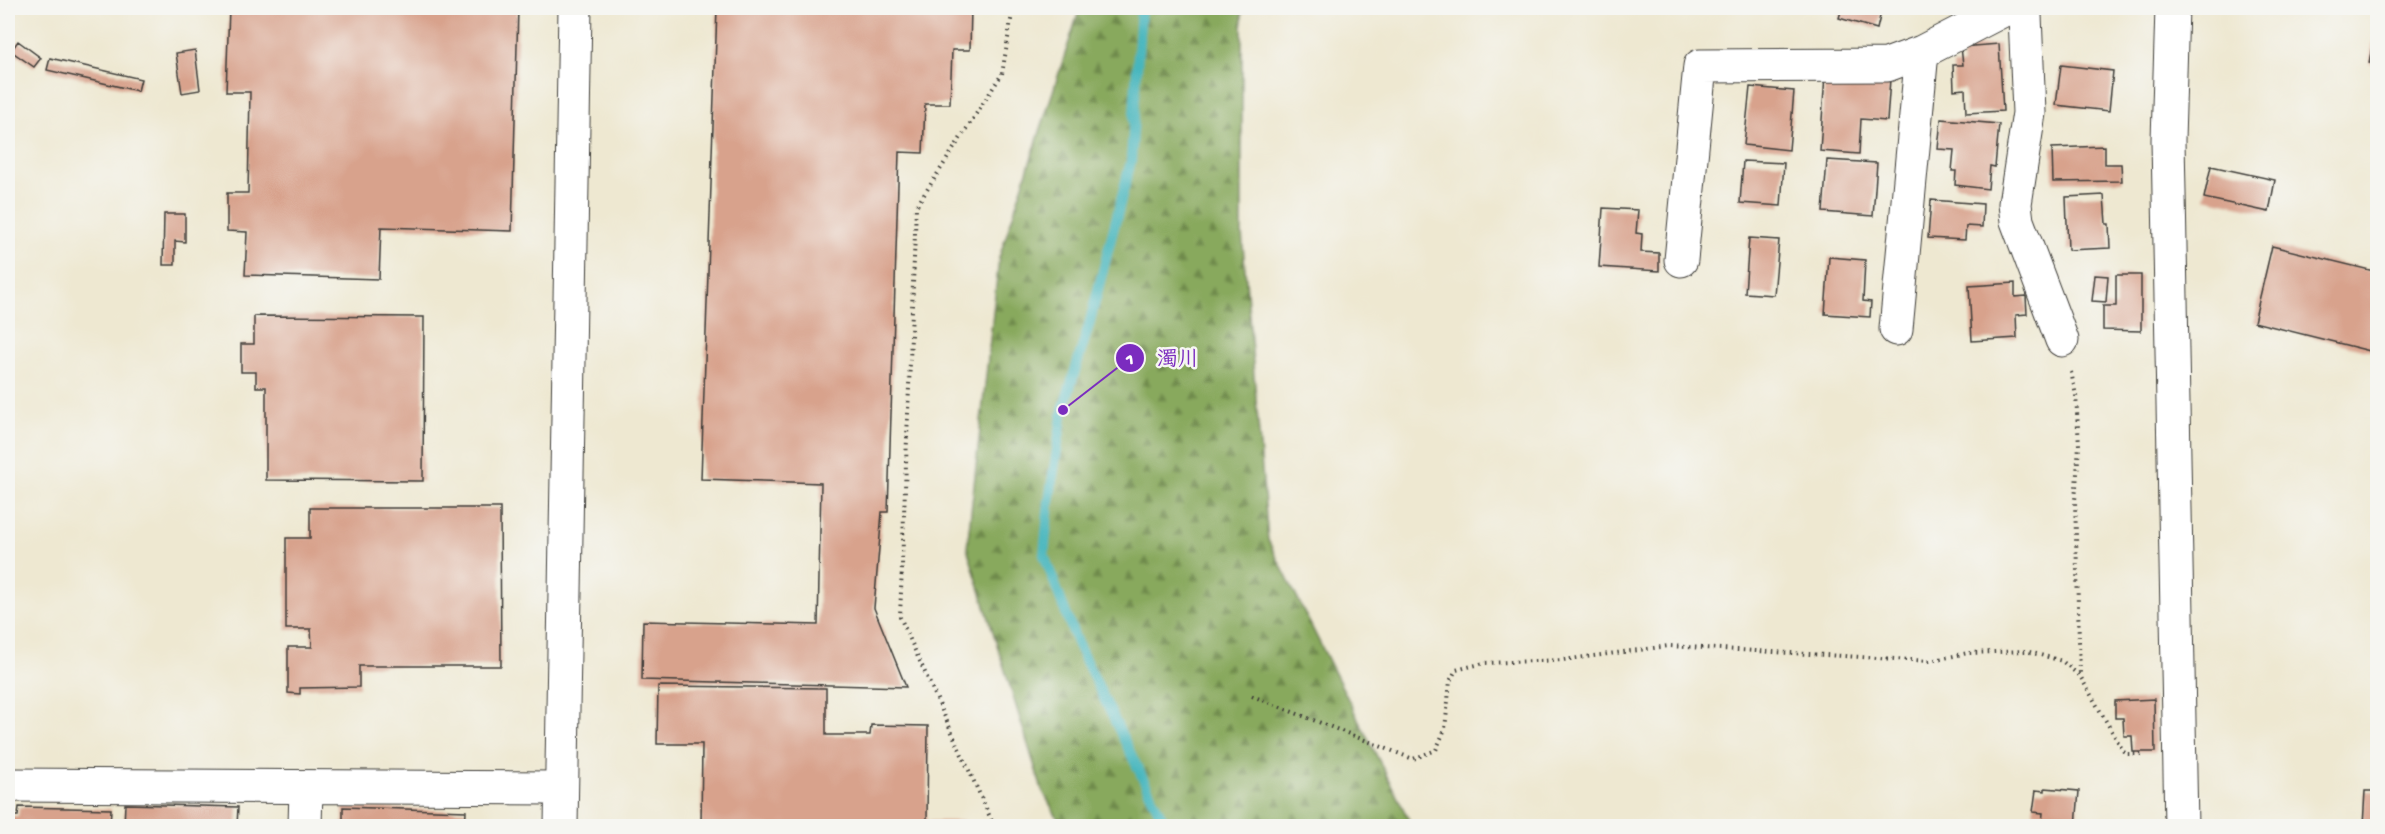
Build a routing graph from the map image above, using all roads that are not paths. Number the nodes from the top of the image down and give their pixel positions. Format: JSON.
{"nodes":[{"id":1,"x":575,"y":8,"type":"edge"},
{"id":2,"x":2007,"y":8,"type":"edge"},
{"id":3,"x":2019,"y":8,"type":"edge"},
{"id":4,"x":2172,"y":8,"type":"edge"},
{"id":5,"x":1922,"y":52,"type":"junction"},
{"id":6,"x":1681,"y":260,"type":"dead end"},
{"id":7,"x":1896,"y":329,"type":"dead end"},
{"id":8,"x":2062,"y":340,"type":"road end"},
{"id":9,"x":8,"y":785,"type":"edge"},
{"id":10,"x":561,"y":788,"type":"junction"},
{"id":11,"x":306,"y":789,"type":"junction"},
{"id":12,"x":305,"y":826,"type":"edge"},
{"id":13,"x":561,"y":826,"type":"edge"},
{"id":14,"x":2181,"y":826,"type":"edge"}],
"edges":[{"from":1,"to":10,"type":"street"},
{"from":2,"to":5,"type":"street"},
{"from":3,"to":8,"type":"street"},
{"from":4,"to":14,"type":"street"},
{"from":5,"to":6,"type":"street"},
{"from":5,"to":7,"type":"street"},
{"from":9,"to":11,"type":"street"},
{"from":10,"to":11,"type":"street"},
{"from":10,"to":13,"type":"street"},
{"from":11,"to":12,"type":"street"}]}
